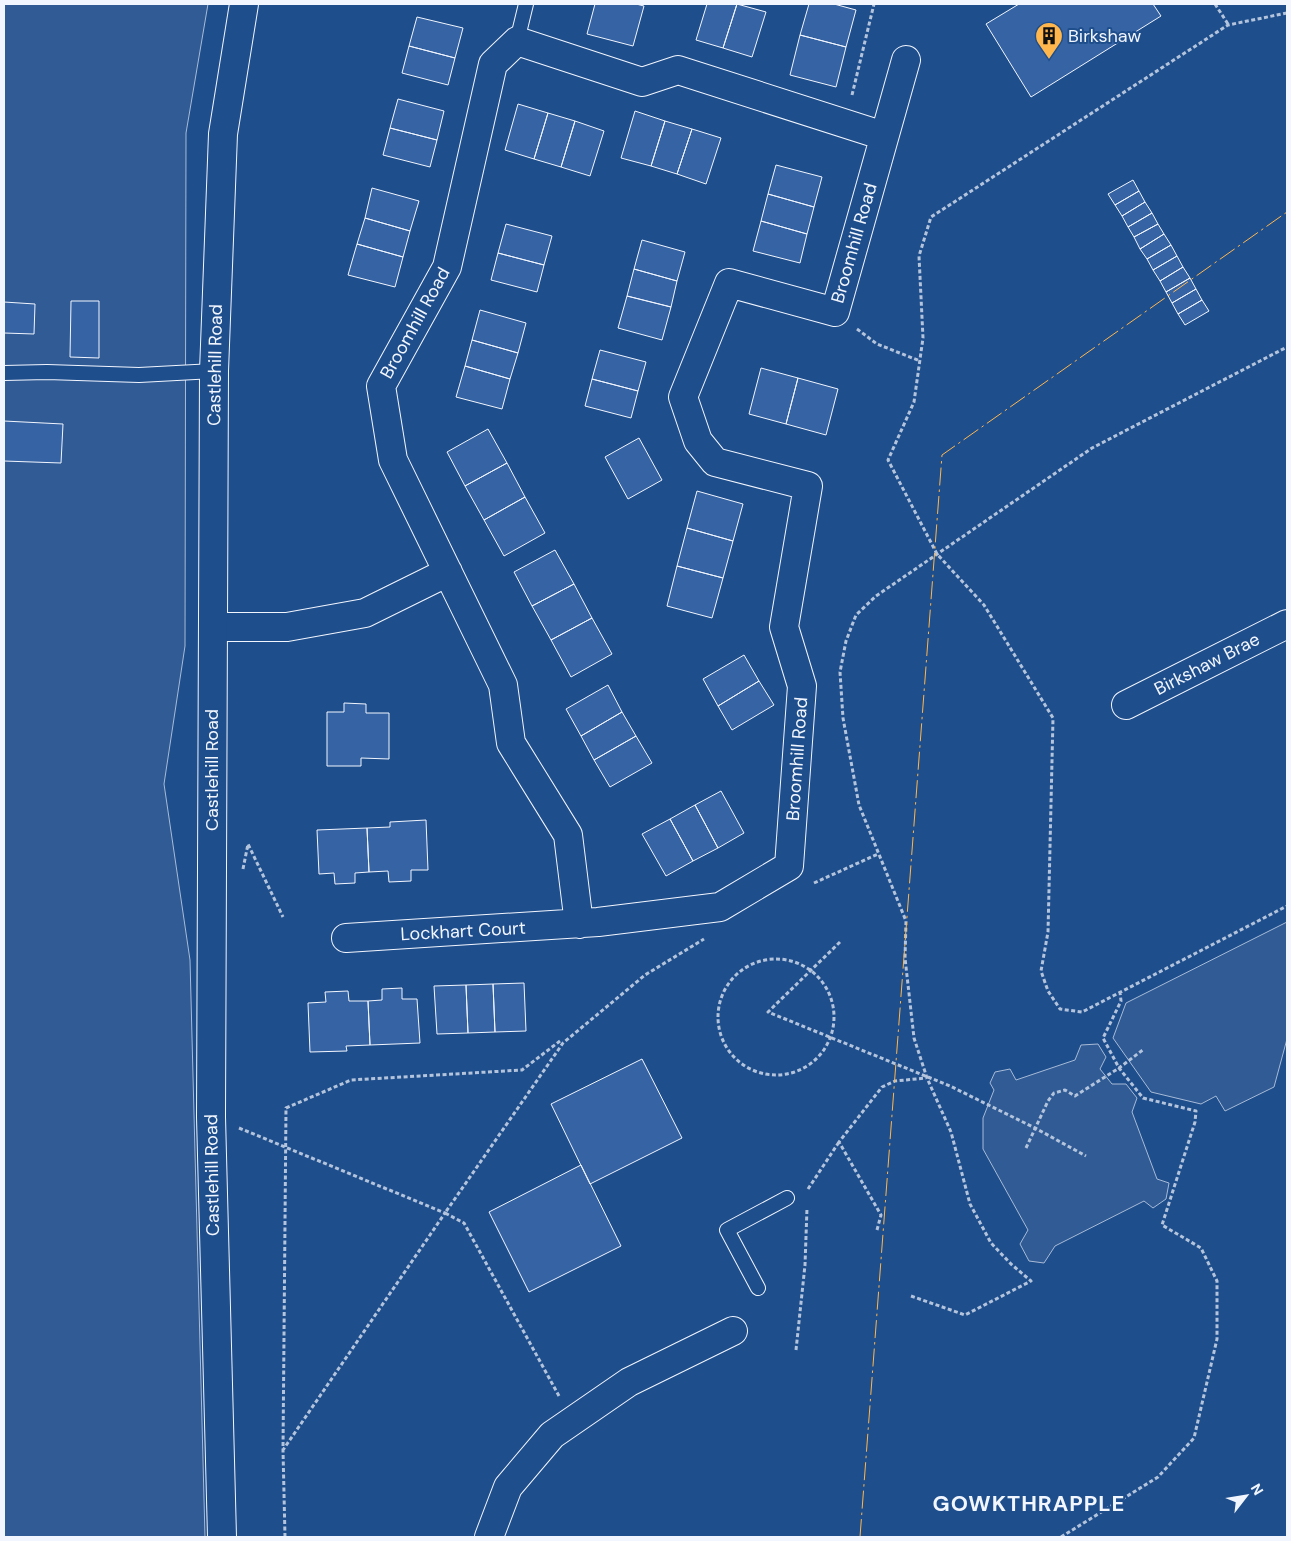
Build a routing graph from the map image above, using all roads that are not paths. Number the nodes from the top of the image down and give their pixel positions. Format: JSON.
{"nodes":[{"id":1,"x":244,"y":4,"type":"edge"},
{"id":2,"x":526,"y":4,"type":"edge"},
{"id":3,"x":517,"y":41,"type":"junction"},
{"id":4,"x":906,"y":60,"type":"dead end"},
{"id":5,"x":884,"y":136,"type":"junction"},
{"id":6,"x":214,"y":371,"type":"junction"},
{"id":7,"x":4,"y":373,"type":"edge"},
{"id":8,"x":448,"y":572,"type":"junction"},
{"id":9,"x":1287,"y":624,"type":"edge"},
{"id":10,"x":213,"y":627,"type":"junction"},
{"id":11,"x":1126,"y":705,"type":"dead end"},
{"id":12,"x":579,"y":924,"type":"junction"},
{"id":13,"x":346,"y":938,"type":"dead end"},
{"id":14,"x":787,"y":1198,"type":"dead end"},
{"id":15,"x":758,"y":1288,"type":"dead end"},
{"id":16,"x":733,"y":1331,"type":"dead end"},
{"id":17,"x":222,"y":1537,"type":"edge"},
{"id":18,"x":489,"y":1537,"type":"edge"}],
"edges":[{"from":1,"to":6,"type":"street","name":"Castlehill Road"},
{"from":2,"to":3,"type":"lane"},
{"from":3,"to":5,"type":"street"},
{"from":3,"to":8,"type":"street","name":"Broomhill Road"},
{"from":4,"to":5,"type":"street","name":"Broomhill Road"},
{"from":5,"to":12,"type":"street","name":"Broomhill Road"},
{"from":6,"to":7,"type":"lane"},
{"from":6,"to":10,"type":"street","name":"Castlehill Road"},
{"from":8,"to":10,"type":"street"},
{"from":8,"to":12,"type":"street","name":"Broomhill Road"},
{"from":9,"to":11,"type":"street","name":"Birkshaw Brae"},
{"from":10,"to":17,"type":"street","name":"Castlehill Road"},
{"from":12,"to":13,"type":"street","name":"Lockhart Court"},
{"from":14,"to":15,"type":"lane"},
{"from":16,"to":18,"type":"street"}]}
